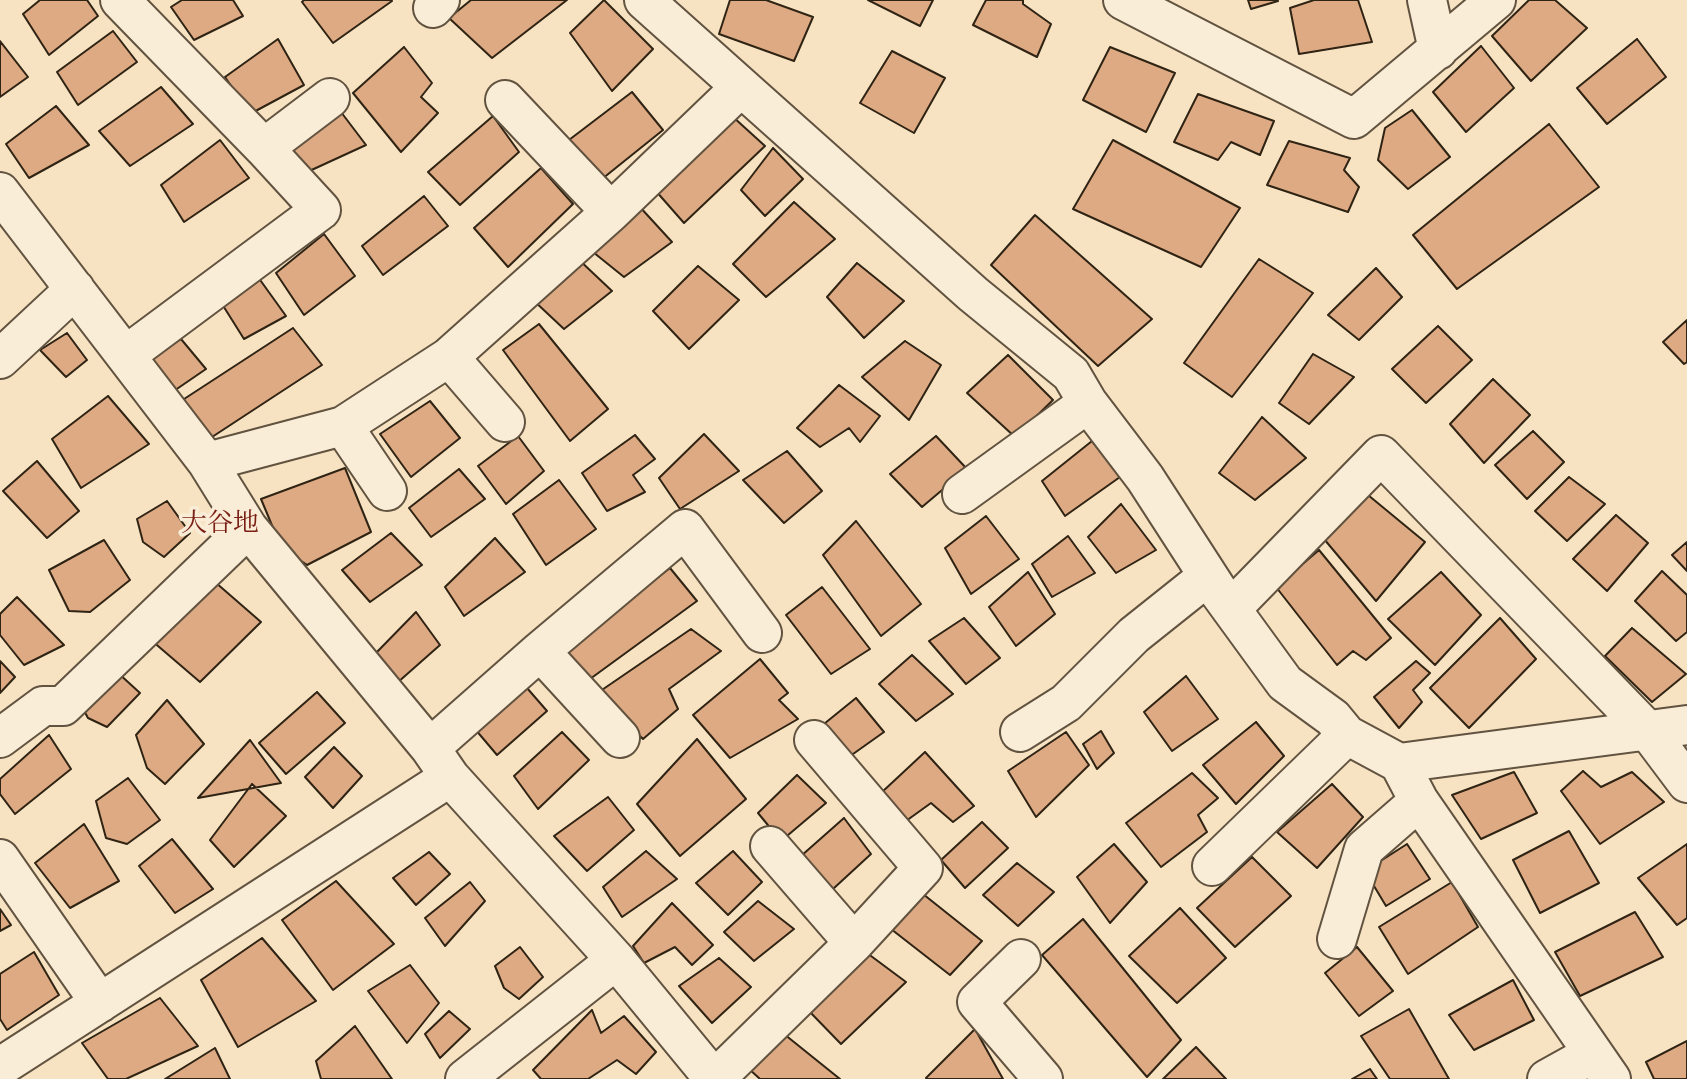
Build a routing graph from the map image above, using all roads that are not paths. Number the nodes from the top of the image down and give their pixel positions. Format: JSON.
{"nodes":[{"id":1,"x":120,"y":0,"type":"edge"},
{"id":2,"x":644,"y":0,"type":"edge"},
{"id":3,"x":1123,"y":0,"type":"edge"},
{"id":4,"x":1427,"y":0,"type":"edge"},
{"id":5,"x":1496,"y":0,"type":"edge"},
{"id":6,"x":1162,"y":11,"type":"edge"},
{"id":7,"x":1438,"y":50,"type":"junction"},
{"id":8,"x":741,"y":87,"type":"junction"},
{"id":9,"x":330,"y":98,"type":"dead end"},
{"id":10,"x":505,"y":100,"type":"dead end"},
{"id":11,"x":264,"y":148,"type":"junction"},
{"id":12,"x":0,"y":192,"type":"edge"},
{"id":13,"x":611,"y":212,"type":"junction"},
{"id":14,"x":75,"y":289,"type":"junction"},
{"id":15,"x":126,"y":355,"type":"junction"},
{"id":16,"x":449,"y":357,"type":"junction"},
{"id":17,"x":0,"y":359,"type":"edge"},
{"id":18,"x":1088,"y":403,"type":"junction"},
{"id":19,"x":505,"y":422,"type":"dead end"},
{"id":20,"x":343,"y":426,"type":"junction"},
{"id":21,"x":207,"y":462,"type":"junction"},
{"id":22,"x":387,"y":491,"type":"dead end"},
{"id":23,"x":962,"y":495,"type":"dead end"},
{"id":24,"x":248,"y":528,"type":"junction"},
{"id":25,"x":1208,"y":576,"type":"junction"},
{"id":26,"x":1231,"y":609,"type":"junction"},
{"id":27,"x":762,"y":633,"type":"dead end"},
{"id":28,"x":540,"y":651,"type":"junction"},
{"id":29,"x":1687,"y":725,"type":"edge"},
{"id":30,"x":1648,"y":731,"type":"junction"},
{"id":31,"x":1020,"y":732,"type":"dead end"},
{"id":32,"x":1348,"y":735,"type":"junction"},
{"id":33,"x":0,"y":738,"type":"edge"},
{"id":34,"x":620,"y":738,"type":"dead end"},
{"id":35,"x":814,"y":740,"type":"dead end"},
{"id":36,"x":440,"y":763,"type":"junction"},
{"id":37,"x":1399,"y":763,"type":"junction"},
{"id":38,"x":1687,"y":783,"type":"edge"},
{"id":39,"x":1419,"y":801,"type":"junction"},
{"id":40,"x":770,"y":846,"type":"dead end"},
{"id":41,"x":0,"y":859,"type":"edge"},
{"id":42,"x":1212,"y":866,"type":"dead end"},
{"id":43,"x":1337,"y":939,"type":"dead end"},
{"id":44,"x":854,"y":943,"type":"junction"},
{"id":45,"x":1021,"y":959,"type":"dead end"},
{"id":46,"x":616,"y":960,"type":"junction"},
{"id":47,"x":100,"y":1003,"type":"junction"},
{"id":48,"x":0,"y":1067,"type":"edge"},
{"id":49,"x":1601,"y":1067,"type":"edge"},
{"id":50,"x":465,"y":1079,"type":"edge"},
{"id":51,"x":715,"y":1079,"type":"edge"},
{"id":52,"x":1043,"y":1079,"type":"edge"},
{"id":53,"x":1547,"y":1079,"type":"edge"}],
"edges":[{"from":1,"to":11,"type":"street"},
{"from":2,"to":8,"type":"street"},
{"from":3,"to":6,"type":"street"},
{"from":4,"to":7,"type":"street"},
{"from":5,"to":7,"type":"street"},
{"from":6,"to":7,"type":"street"},
{"from":8,"to":13,"type":"street"},
{"from":8,"to":18,"type":"street"},
{"from":9,"to":11,"type":"street"},
{"from":10,"to":13,"type":"street"},
{"from":11,"to":15,"type":"street"},
{"from":12,"to":14,"type":"street"},
{"from":13,"to":16,"type":"street"},
{"from":14,"to":15,"type":"street"},
{"from":14,"to":17,"type":"street"},
{"from":15,"to":21,"type":"street"},
{"from":16,"to":19,"type":"street"},
{"from":16,"to":20,"type":"street"},
{"from":18,"to":23,"type":"street"},
{"from":18,"to":25,"type":"street"},
{"from":20,"to":21,"type":"street"},
{"from":20,"to":22,"type":"street"},
{"from":21,"to":24,"type":"street"},
{"from":24,"to":33,"type":"street"},
{"from":24,"to":36,"type":"street"},
{"from":25,"to":26,"type":"street"},
{"from":25,"to":31,"type":"street"},
{"from":26,"to":30,"type":"street"},
{"from":26,"to":32,"type":"street"},
{"from":27,"to":28,"type":"street"},
{"from":28,"to":34,"type":"street"},
{"from":28,"to":36,"type":"street"},
{"from":29,"to":30,"type":"street"},
{"from":30,"to":37,"type":"street"},
{"from":30,"to":38,"type":"street"},
{"from":32,"to":37,"type":"street"},
{"from":32,"to":42,"type":"street"},
{"from":35,"to":44,"type":"street"},
{"from":36,"to":46,"type":"street"},
{"from":36,"to":47,"type":"street"},
{"from":37,"to":39,"type":"street"},
{"from":39,"to":43,"type":"street"},
{"from":39,"to":49,"type":"street"},
{"from":40,"to":44,"type":"street"},
{"from":41,"to":47,"type":"street"},
{"from":44,"to":51,"type":"street"},
{"from":45,"to":52,"type":"street"},
{"from":46,"to":50,"type":"street"},
{"from":46,"to":51,"type":"street"},
{"from":47,"to":48,"type":"street"},
{"from":49,"to":53,"type":"street"}]}
